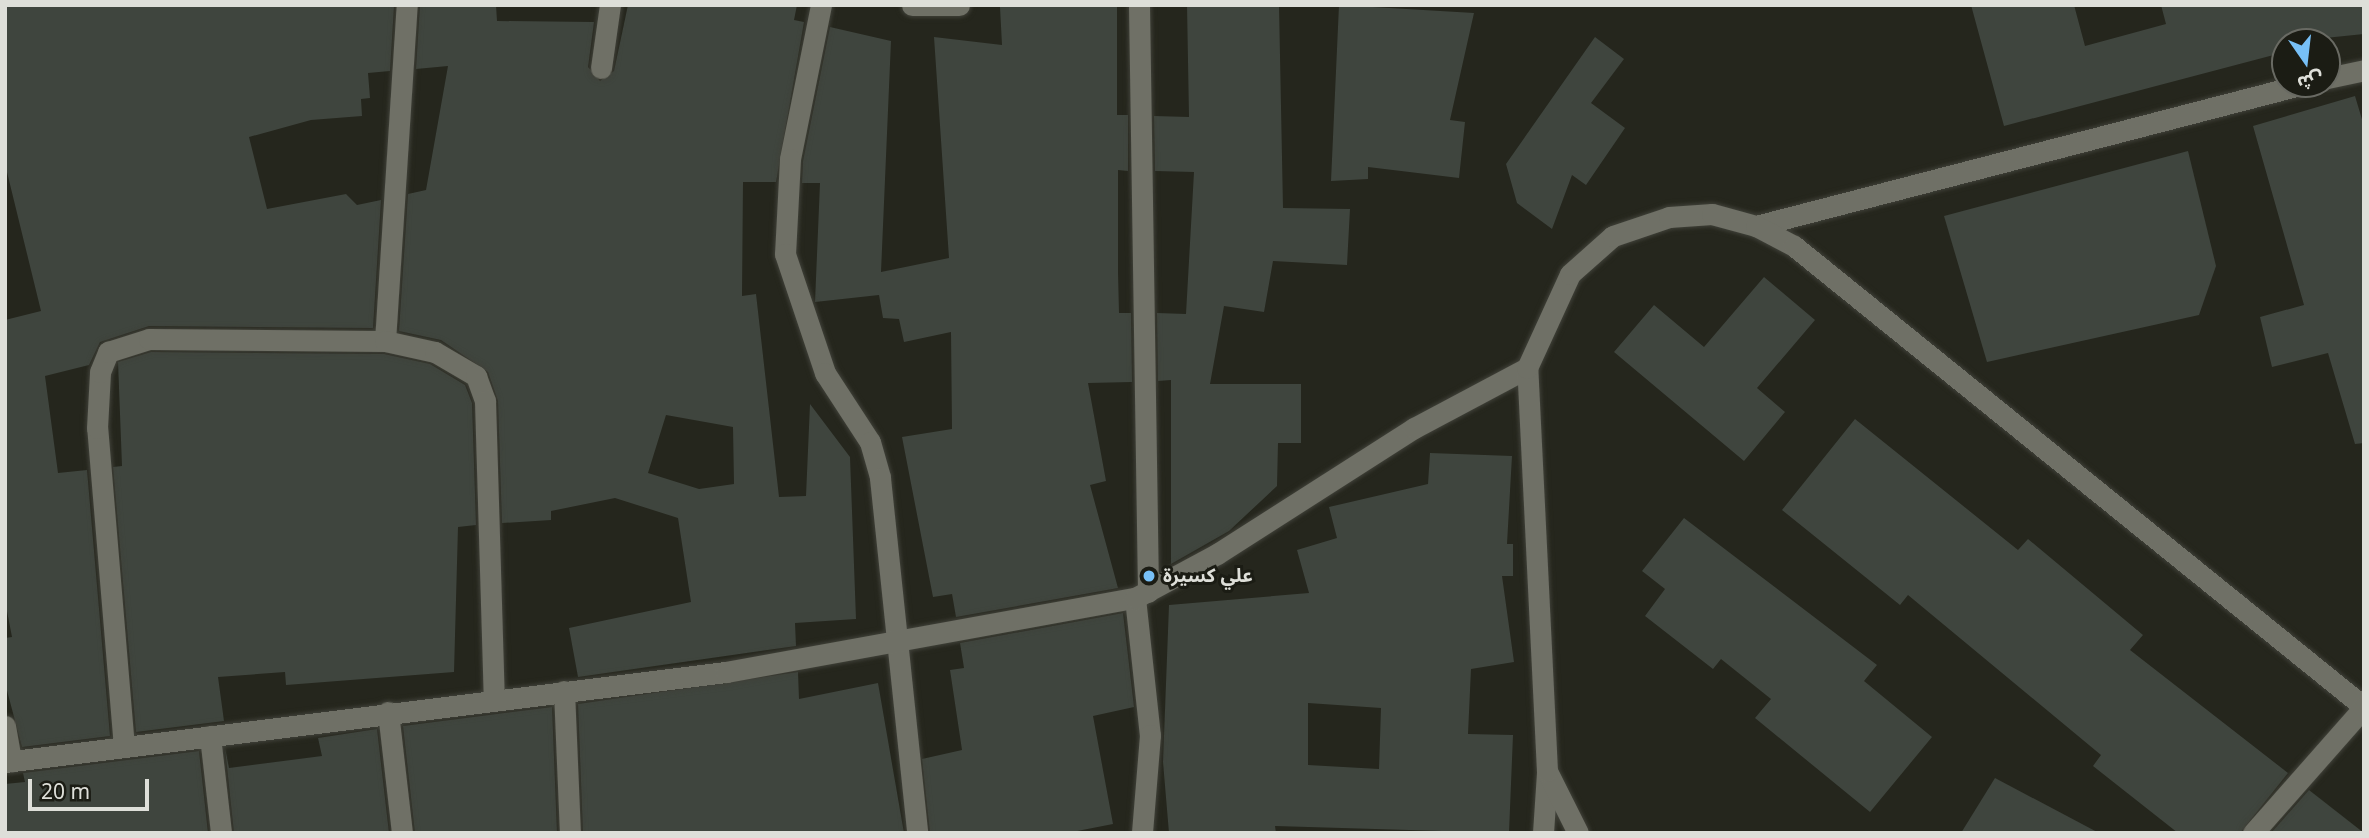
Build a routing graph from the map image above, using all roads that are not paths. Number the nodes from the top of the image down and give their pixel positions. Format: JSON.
{"nodes":[{"id":1,"x":407,"y":5,"type":"edge"},
{"id":2,"x":610,"y":5,"type":"edge"},
{"id":3,"x":821,"y":5,"type":"edge"},
{"id":4,"x":912,"y":5,"type":"edge"},
{"id":5,"x":959,"y":5,"type":"edge"},
{"id":6,"x":1139,"y":5,"type":"edge"},
{"id":7,"x":601,"y":68,"type":"dead end"},
{"id":8,"x":2364,"y":69,"type":"edge"},
{"id":9,"x":2341,"y":75,"type":"edge"},
{"id":10,"x":2271,"y":93,"type":"edge"},
{"id":11,"x":1756,"y":226,"type":"junction"},
{"id":12,"x":386,"y":341,"type":"junction"},
{"id":13,"x":1527,"y":368,"type":"junction"},
{"id":14,"x":1141,"y":595,"type":"junction"},
{"id":15,"x":898,"y":645,"type":"junction"},
{"id":16,"x":564,"y":691,"type":"junction"},
{"id":17,"x":494,"y":699,"type":"junction"},
{"id":18,"x":2364,"y":707,"type":"edge"},
{"id":19,"x":388,"y":712,"type":"junction"},
{"id":20,"x":5,"y":726,"type":"edge"},
{"id":21,"x":210,"y":736,"type":"junction"},
{"id":22,"x":124,"y":747,"type":"junction"},
{"id":23,"x":8,"y":761,"type":"edge"},
{"id":24,"x":1547,"y":771,"type":"junction"},
{"id":25,"x":221,"y":833,"type":"edge"},
{"id":26,"x":402,"y":833,"type":"edge"},
{"id":27,"x":570,"y":833,"type":"edge"},
{"id":28,"x":916,"y":833,"type":"edge"},
{"id":29,"x":1142,"y":833,"type":"edge"},
{"id":30,"x":1543,"y":833,"type":"edge"},
{"id":31,"x":1578,"y":833,"type":"edge"},
{"id":32,"x":2253,"y":833,"type":"edge"}],
"edges":[{"from":1,"to":12,"type":"street"},
{"from":2,"to":7,"type":"street"},
{"from":3,"to":15,"type":"street"},
{"from":4,"to":5,"type":"street"},
{"from":6,"to":14,"type":"street"},
{"from":8,"to":9,"type":"street"},
{"from":10,"to":11,"type":"street"},
{"from":11,"to":13,"type":"street"},
{"from":11,"to":18,"type":"street"},
{"from":12,"to":17,"type":"street"},
{"from":12,"to":22,"type":"street"},
{"from":13,"to":14,"type":"street"},
{"from":13,"to":24,"type":"street"},
{"from":14,"to":15,"type":"street"},
{"from":14,"to":29,"type":"street"},
{"from":15,"to":16,"type":"street"},
{"from":15,"to":28,"type":"street"},
{"from":16,"to":17,"type":"street"},
{"from":16,"to":27,"type":"street"},
{"from":17,"to":19,"type":"street"},
{"from":18,"to":32,"type":"street"},
{"from":19,"to":21,"type":"street"},
{"from":19,"to":26,"type":"street"},
{"from":20,"to":23,"type":"street"},
{"from":21,"to":22,"type":"street"},
{"from":21,"to":25,"type":"street"},
{"from":22,"to":23,"type":"street"},
{"from":24,"to":30,"type":"street"},
{"from":24,"to":31,"type":"street"}]}
